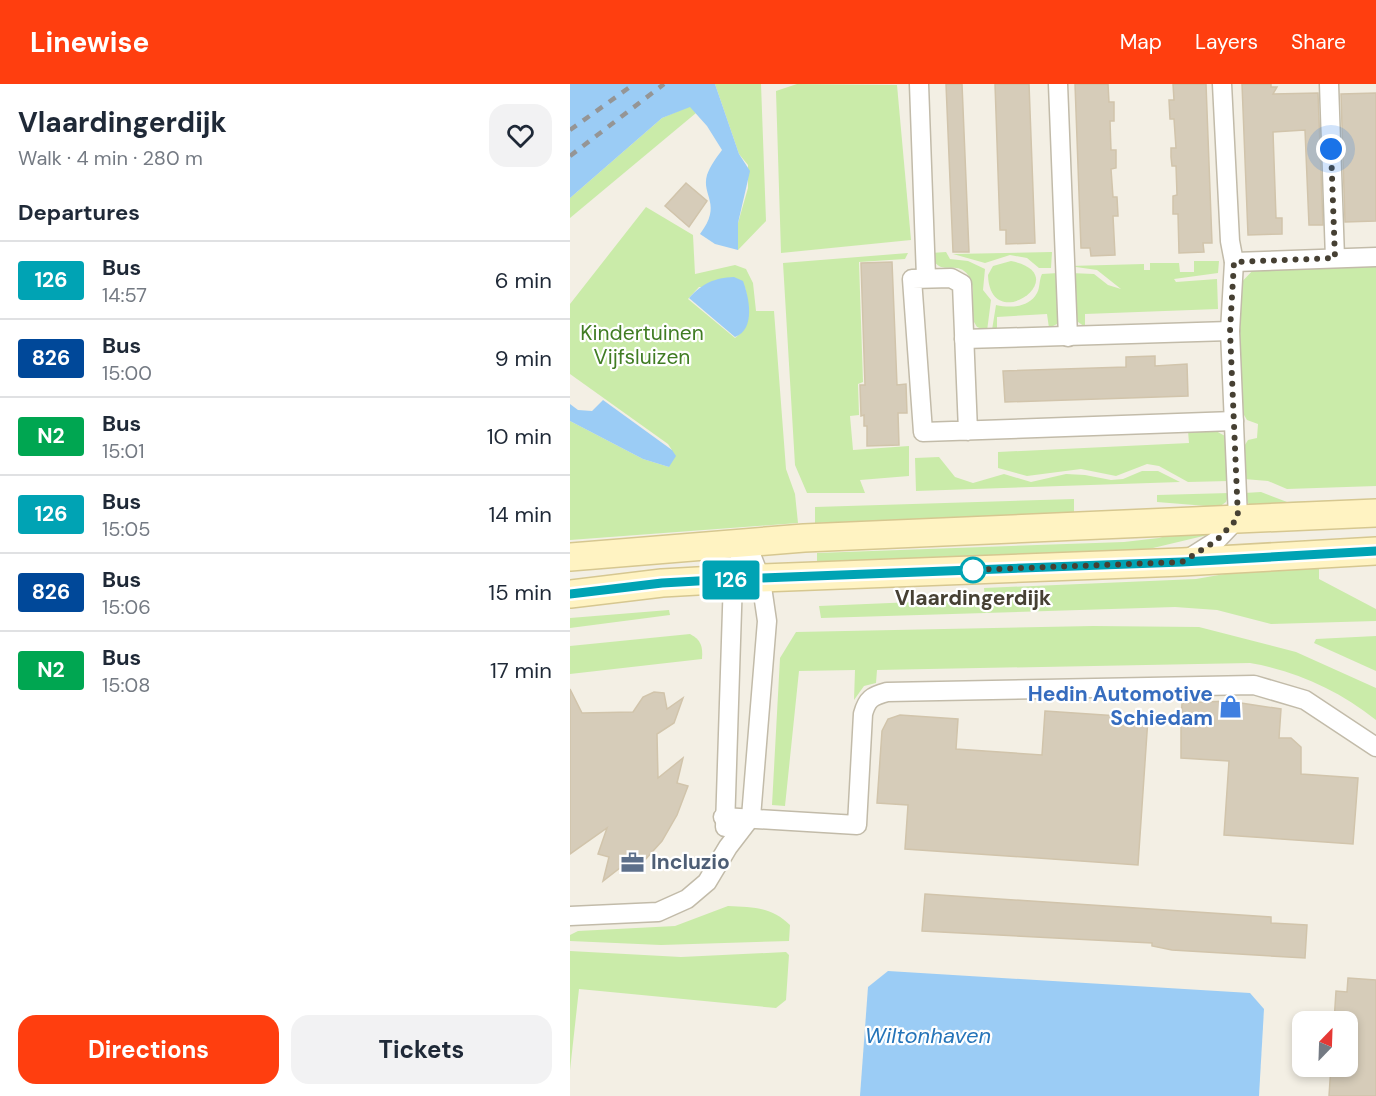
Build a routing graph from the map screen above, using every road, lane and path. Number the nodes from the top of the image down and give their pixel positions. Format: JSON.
{"nodes":[{"id":1,"x":919,"y":84,"type":"edge"},
{"id":2,"x":1058,"y":84,"type":"edge"},
{"id":3,"x":1222,"y":84,"type":"edge"},
{"id":4,"x":1329,"y":84,"type":"edge"},
{"id":5,"x":1376,"y":257,"type":"edge"},
{"id":6,"x":1335,"y":258,"type":"junction"},
{"id":7,"x":1234,"y":262,"type":"junction"},
{"id":8,"x":926,"y":277,"type":"junction"},
{"id":9,"x":1230,"y":331,"type":"junction"},
{"id":10,"x":1068,"y":337,"type":"junction"},
{"id":11,"x":964,"y":339,"type":"junction"},
{"id":12,"x":1234,"y":421,"type":"junction"},
{"id":13,"x":968,"y":431,"type":"junction"},
{"id":14,"x":1376,"y":513,"type":"edge"},
{"id":15,"x":1238,"y":518,"type":"junction"},
{"id":16,"x":746,"y":542,"type":"junction"},
{"id":17,"x":1376,"y":551,"type":"edge"},
{"id":18,"x":570,"y":557,"type":"edge"},
{"id":19,"x":1182,"y":562,"type":"junction"},
{"id":20,"x":733,"y":579,"type":"junction"},
{"id":21,"x":761,"y":580,"type":"junction"},
{"id":22,"x":570,"y":594,"type":"edge"},
{"id":23,"x":1376,"y":747,"type":"edge"},
{"id":24,"x":723,"y":817,"type":"junction"},
{"id":25,"x":751,"y":818,"type":"junction"},
{"id":26,"x":728,"y":847,"type":"junction"},
{"id":27,"x":570,"y":916,"type":"edge"}],
"edges":[{"from":1,"to":8,"type":"street"},
{"from":2,"to":10,"type":"street"},
{"from":3,"to":7,"type":"street"},
{"from":4,"to":6,"type":"street"},
{"from":5,"to":6,"type":"street"},
{"from":6,"to":7,"type":"street"},
{"from":7,"to":9,"type":"street"},
{"from":8,"to":11,"type":"street"},
{"from":8,"to":13,"type":"street"},
{"from":9,"to":10,"type":"street"},
{"from":9,"to":12,"type":"street"},
{"from":10,"to":11,"type":"street"},
{"from":11,"to":13,"type":"street"},
{"from":12,"to":13,"type":"street"},
{"from":12,"to":15,"type":"street"},
{"from":14,"to":15,"type":"main road"},
{"from":15,"to":16,"type":"main road"},
{"from":15,"to":19,"type":"street"},
{"from":16,"to":18,"type":"main road"},
{"from":16,"to":20,"type":"street"},
{"from":16,"to":21,"type":"street"},
{"from":17,"to":19,"type":"main road"},
{"from":19,"to":21,"type":"main road"},
{"from":20,"to":21,"type":"main road"},
{"from":20,"to":22,"type":"main road"},
{"from":20,"to":24,"type":"street"},
{"from":21,"to":25,"type":"street"},
{"from":23,"to":25,"type":"street"},
{"from":24,"to":25,"type":"street"},
{"from":24,"to":26,"type":"street"},
{"from":25,"to":26,"type":"street"},
{"from":26,"to":27,"type":"street"}]}
